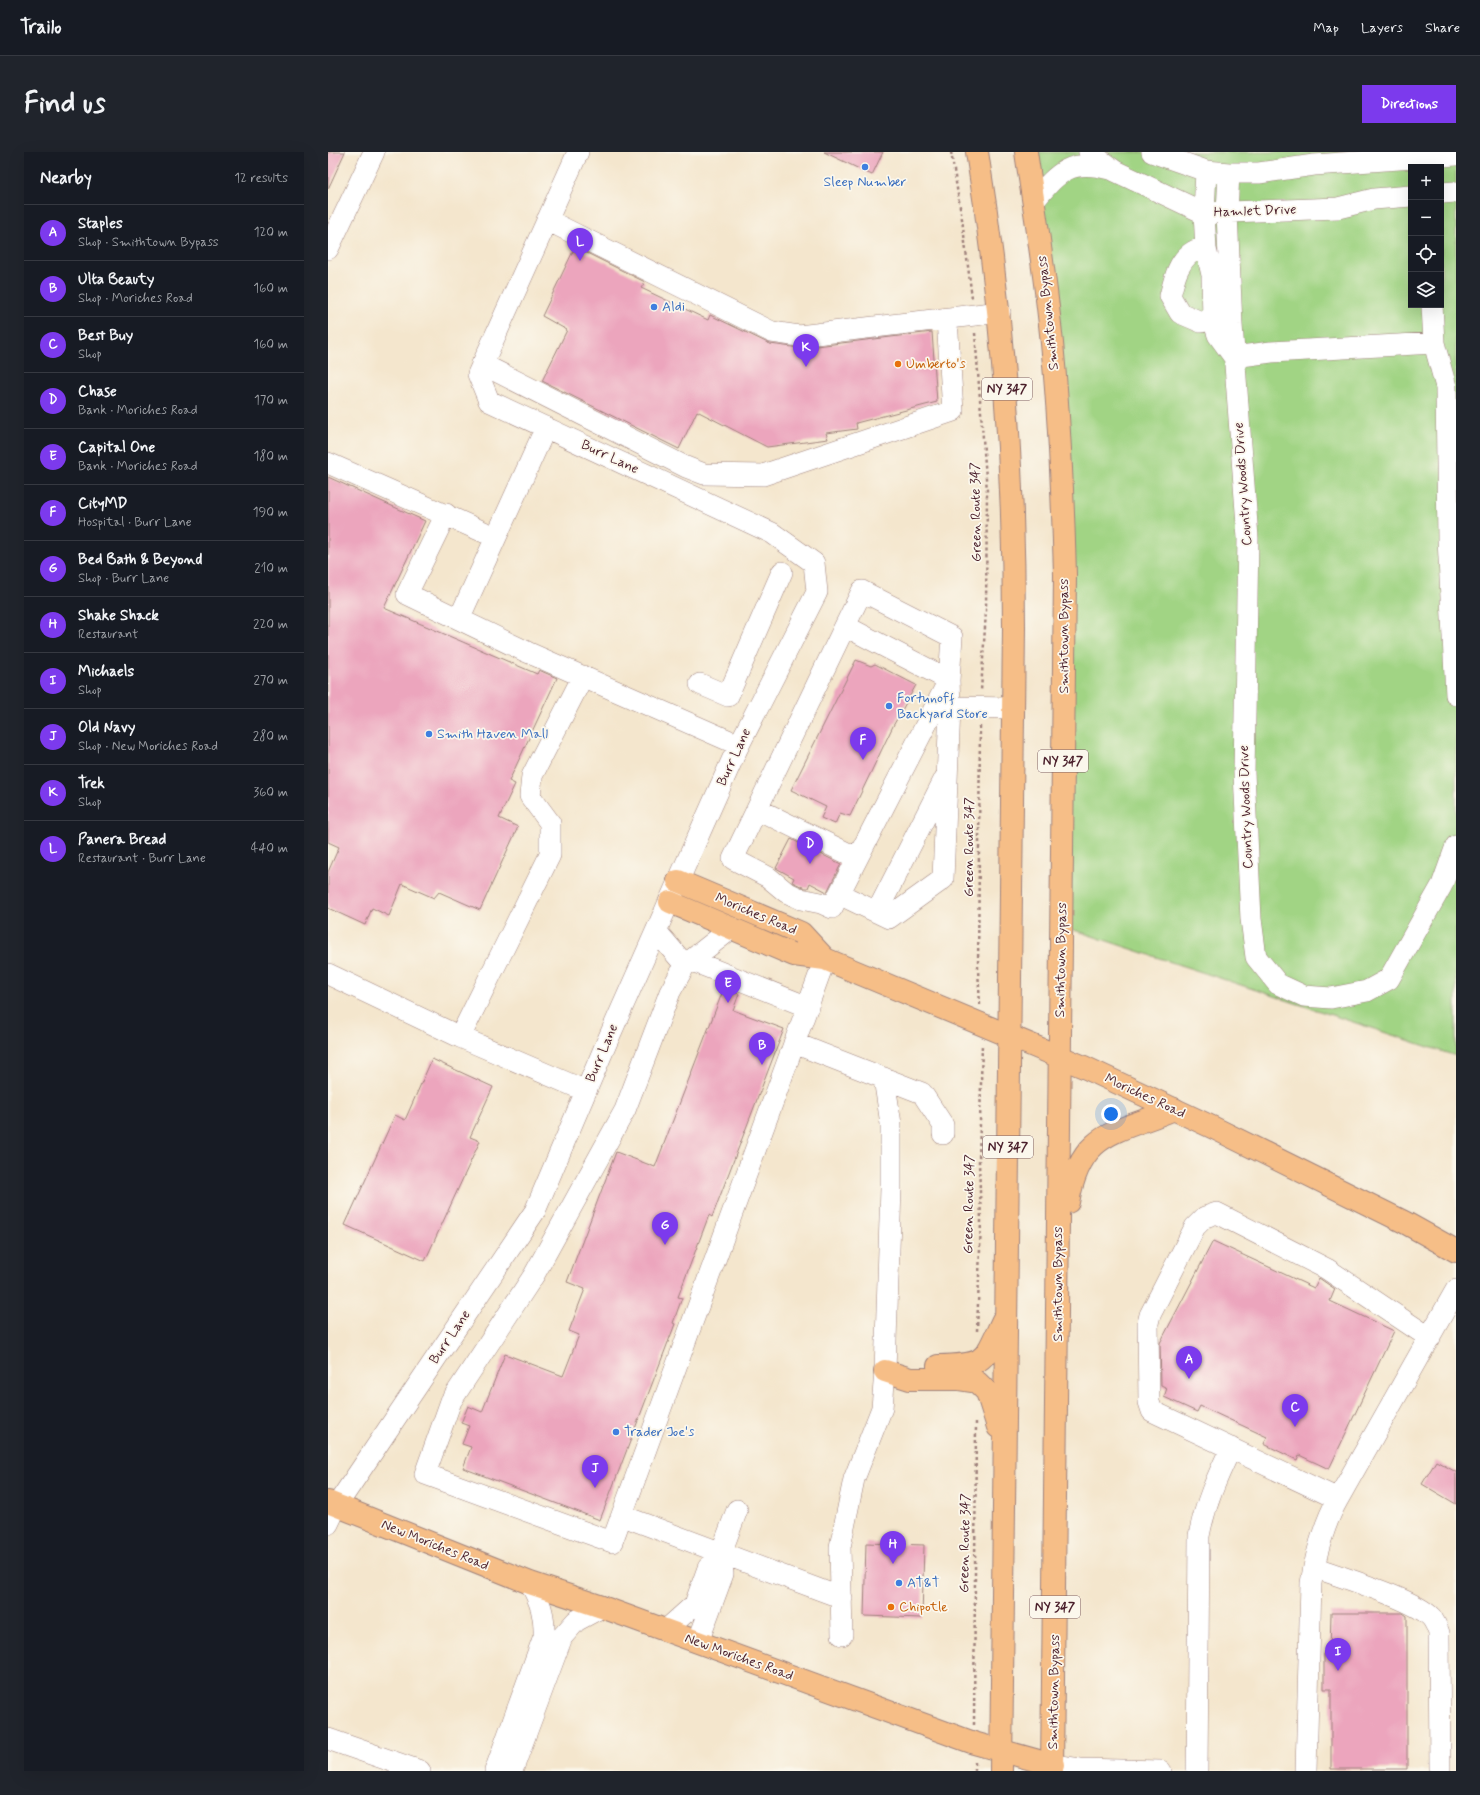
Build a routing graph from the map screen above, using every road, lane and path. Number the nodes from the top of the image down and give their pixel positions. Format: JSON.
{"nodes":[{"id":1,"x":374,"y":152,"type":"edge"},
{"id":2,"x":578,"y":152,"type":"edge"},
{"id":3,"x":951,"y":152,"type":"edge"},
{"id":4,"x":977,"y":152,"type":"edge"},
{"id":5,"x":1026,"y":152,"type":"edge"},
{"id":6,"x":1089,"y":152,"type":"edge"},
{"id":7,"x":1152,"y":152,"type":"edge"},
{"id":8,"x":1456,"y":155,"type":"edge"},
{"id":9,"x":1116,"y":171,"type":"junction"},
{"id":10,"x":1206,"y":171,"type":"junction"},
{"id":11,"x":1229,"y":173,"type":"junction"},
{"id":12,"x":1456,"y":192,"type":"edge"},
{"id":13,"x":1444,"y":193,"type":"edge"},
{"id":14,"x":1408,"y":196,"type":"edge"},
{"id":15,"x":1034,"y":201,"type":"junction"},
{"id":16,"x":1204,"y":213,"type":"junction"},
{"id":17,"x":1228,"y":213,"type":"junction"},
{"id":18,"x":548,"y":220,"type":"junction"},
{"id":19,"x":328,"y":249,"type":"edge"},
{"id":20,"x":1206,"y":249,"type":"junction"},
{"id":21,"x":971,"y":296,"type":"dead end"},
{"id":22,"x":1432,"y":308,"type":"edge"},
{"id":23,"x":1000,"y":312,"type":"junction"},
{"id":24,"x":947,"y":319,"type":"junction"},
{"id":25,"x":1213,"y":320,"type":"junction"},
{"id":26,"x":975,"y":330,"type":"dead end"},
{"id":27,"x":1434,"y":343,"type":"junction"},
{"id":28,"x":1234,"y":357,"type":"junction"},
{"id":29,"x":482,"y":364,"type":"junction"},
{"id":30,"x":546,"y":427,"type":"junction"},
{"id":31,"x":328,"y":463,"type":"edge"},
{"id":32,"x":446,"y":514,"type":"junction"},
{"id":33,"x":496,"y":537,"type":"junction"},
{"id":34,"x":782,"y":572,"type":"dead end"},
{"id":35,"x":459,"y":619,"type":"junction"},
{"id":36,"x":845,"y":626,"type":"junction"},
{"id":37,"x":583,"y":676,"type":"junction"},
{"id":38,"x":949,"y":680,"type":"junction"},
{"id":39,"x":700,"y":684,"type":"dead end"},
{"id":40,"x":981,"y":694,"type":"dead end"},
{"id":41,"x":1456,"y":696,"type":"edge"},
{"id":42,"x":950,"y":708,"type":"junction"},
{"id":43,"x":1013,"y":708,"type":"junction"},
{"id":44,"x":980,"y":723,"type":"dead end"},
{"id":45,"x":739,"y":745,"type":"junction"},
{"id":46,"x":948,"y":772,"type":"junction"},
{"id":47,"x":757,"y":809,"type":"junction"},
{"id":48,"x":1456,"y":846,"type":"edge"},
{"id":49,"x":857,"y":858,"type":"junction"},
{"id":50,"x":768,"y":877,"type":"junction"},
{"id":51,"x":678,"y":882,"type":"junction"},
{"id":52,"x":806,"y":892,"type":"junction"},
{"id":53,"x":839,"y":894,"type":"junction"},
{"id":54,"x":670,"y":902,"type":"junction"},
{"id":55,"x":877,"y":912,"type":"junction"},
{"id":56,"x":732,"y":928,"type":"junction"},
{"id":57,"x":656,"y":931,"type":"junction"},
{"id":58,"x":825,"y":959,"type":"junction"},
{"id":59,"x":687,"y":962,"type":"junction"},
{"id":60,"x":978,"y":970,"type":"dead end"},
{"id":61,"x":328,"y":974,"type":"edge"},
{"id":62,"x":808,"y":1007,"type":"junction"},
{"id":63,"x":460,"y":1037,"type":"junction"},
{"id":64,"x":1009,"y":1037,"type":"junction"},
{"id":65,"x":794,"y":1043,"type":"junction"},
{"id":66,"x":1060,"y":1057,"type":"junction"},
{"id":67,"x":983,"y":1059,"type":"dead end"},
{"id":68,"x":884,"y":1078,"type":"junction"},
{"id":69,"x":586,"y":1091,"type":"junction"},
{"id":70,"x":1174,"y":1109,"type":"junction"},
{"id":71,"x":942,"y":1134,"type":"dead end"},
{"id":72,"x":1456,"y":1251,"type":"edge"},
{"id":73,"x":1058,"y":1255,"type":"junction"},
{"id":74,"x":1456,"y":1290,"type":"edge"},
{"id":75,"x":1006,"y":1313,"type":"junction"},
{"id":76,"x":977,"y":1335,"type":"dead end"},
{"id":77,"x":1430,"y":1338,"type":"junction"},
{"id":78,"x":885,"y":1371,"type":"junction"},
{"id":79,"x":976,"y":1418,"type":"dead end"},
{"id":80,"x":1231,"y":1448,"type":"junction"},
{"id":81,"x":1005,"y":1449,"type":"junction"},
{"id":82,"x":1338,"y":1499,"type":"junction"},
{"id":83,"x":738,"y":1510,"type":"dead end"},
{"id":84,"x":330,"y":1511,"type":"edge"},
{"id":85,"x":623,"y":1516,"type":"junction"},
{"id":86,"x":721,"y":1553,"type":"junction"},
{"id":87,"x":1314,"y":1567,"type":"junction"},
{"id":88,"x":530,"y":1583,"type":"junction"},
{"id":89,"x":842,"y":1598,"type":"junction"},
{"id":90,"x":602,"y":1606,"type":"junction"},
{"id":91,"x":666,"y":1630,"type":"junction"},
{"id":92,"x":842,"y":1635,"type":"dead end"},
{"id":93,"x":698,"y":1642,"type":"junction"},
{"id":94,"x":973,"y":1693,"type":"dead end"},
{"id":95,"x":329,"y":1742,"type":"edge"},
{"id":96,"x":1001,"y":1761,"type":"edge"},
{"id":97,"x":1052,"y":1768,"type":"edge"},
{"id":98,"x":420,"y":1771,"type":"edge"},
{"id":99,"x":495,"y":1771,"type":"edge"},
{"id":100,"x":512,"y":1771,"type":"edge"},
{"id":101,"x":1161,"y":1771,"type":"edge"},
{"id":102,"x":1197,"y":1771,"type":"edge"},
{"id":103,"x":1306,"y":1771,"type":"edge"},
{"id":104,"x":1440,"y":1771,"type":"edge"}],
"edges":[{"from":1,"to":19,"type":"street"},
{"from":2,"to":18,"type":"street","name":"Burr Lane"},
{"from":3,"to":21,"type":"path"},
{"from":4,"to":23,"type":"main road","number":"NY 347"},
{"from":5,"to":15,"type":"main road","name":"Smithtown Bypass","number":"NY 347"},
{"from":6,"to":9,"type":"street","name":"Hamlet Drive"},
{"from":7,"to":10,"type":"street"},
{"from":8,"to":11,"type":"street"},
{"from":9,"to":15,"type":"street"},
{"from":9,"to":16,"type":"street","name":"Hamlet Drive"},
{"from":10,"to":11,"type":"street"},
{"from":10,"to":16,"type":"street"},
{"from":11,"to":17,"type":"street","name":"Country Woods Drive"},
{"from":12,"to":13,"type":"street"},
{"from":14,"to":17,"type":"street","name":"Hamlet Drive"},
{"from":15,"to":66,"type":"main road","name":"Smithtown Bypass","number":"NY 347"},
{"from":16,"to":17,"type":"street","name":"Hamlet Drive"},
{"from":16,"to":20,"type":"street"},
{"from":17,"to":28,"type":"street","name":"Country Woods Drive"},
{"from":18,"to":24,"type":"street"},
{"from":18,"to":29,"type":"street","name":"Burr Lane"},
{"from":20,"to":25,"type":"street"},
{"from":20,"to":25,"type":"street"},
{"from":22,"to":27,"type":"street"},
{"from":23,"to":24,"type":"street"},
{"from":23,"to":43,"type":"main road","number":"NY 347"},
{"from":24,"to":29,"type":"street"},
{"from":25,"to":28,"type":"street"},
{"from":26,"to":40,"type":"path","name":"Green Route 347"},
{"from":27,"to":28,"type":"street"},
{"from":27,"to":41,"type":"street"},
{"from":28,"to":48,"type":"street","name":"Country Woods Drive"},
{"from":29,"to":30,"type":"street","name":"Burr Lane"},
{"from":30,"to":33,"type":"street"},
{"from":30,"to":45,"type":"street","name":"Burr Lane"},
{"from":31,"to":32,"type":"street"},
{"from":32,"to":33,"type":"street"},
{"from":32,"to":35,"type":"street"},
{"from":33,"to":35,"type":"street"},
{"from":34,"to":39,"type":"street"},
{"from":35,"to":37,"type":"street"},
{"from":36,"to":38,"type":"street"},
{"from":36,"to":38,"type":"street"},
{"from":36,"to":47,"type":"street"},
{"from":37,"to":45,"type":"street"},
{"from":37,"to":63,"type":"street"},
{"from":38,"to":42,"type":"street"},
{"from":38,"to":49,"type":"street"},
{"from":42,"to":43,"type":"street"},
{"from":42,"to":46,"type":"street"},
{"from":43,"to":64,"type":"main road","number":"NY 347"},
{"from":44,"to":60,"type":"path","name":"Green Route 347"},
{"from":45,"to":51,"type":"street","name":"Burr Lane"},
{"from":46,"to":55,"type":"street"},
{"from":46,"to":55,"type":"street"},
{"from":47,"to":49,"type":"street"},
{"from":47,"to":50,"type":"street"},
{"from":49,"to":53,"type":"street"},
{"from":50,"to":52,"type":"street"},
{"from":50,"to":52,"type":"street"},
{"from":51,"to":54,"type":"street","name":"Burr Lane"},
{"from":51,"to":58,"type":"main road","name":"Moriches Road"},
{"from":52,"to":53,"type":"street"},
{"from":53,"to":55,"type":"street"},
{"from":54,"to":56,"type":"main road","name":"Moriches Road"},
{"from":54,"to":57,"type":"street","name":"Burr Lane"},
{"from":56,"to":58,"type":"main road","name":"Moriches Road"},
{"from":56,"to":59,"type":"street"},
{"from":57,"to":59,"type":"street"},
{"from":57,"to":69,"type":"street","name":"Burr Lane"},
{"from":58,"to":62,"type":"street"},
{"from":58,"to":64,"type":"main road","name":"Moriches Road"},
{"from":59,"to":62,"type":"street"},
{"from":59,"to":85,"type":"street"},
{"from":61,"to":63,"type":"street"},
{"from":62,"to":65,"type":"street"},
{"from":63,"to":69,"type":"street"},
{"from":64,"to":66,"type":"main road","name":"Moriches Road"},
{"from":64,"to":75,"type":"main road","number":"NY 347"},
{"from":65,"to":68,"type":"street"},
{"from":65,"to":85,"type":"street"},
{"from":66,"to":70,"type":"main road","name":"Moriches Road"},
{"from":66,"to":73,"type":"main road","name":"Smithtown Bypass","number":"NY 347"},
{"from":67,"to":76,"type":"path","name":"Green Route 347"},
{"from":68,"to":71,"type":"street"},
{"from":68,"to":78,"type":"street"},
{"from":69,"to":84,"type":"street","name":"Burr Lane"},
{"from":70,"to":72,"type":"main road","name":"Moriches Road"},
{"from":70,"to":73,"type":"main road"},
{"from":73,"to":97,"type":"main road","name":"Smithtown Bypass","number":"NY 347"},
{"from":74,"to":77,"type":"street"},
{"from":75,"to":78,"type":"main road"},
{"from":75,"to":81,"type":"main road","number":"NY 347"},
{"from":77,"to":80,"type":"street"},
{"from":77,"to":82,"type":"street"},
{"from":78,"to":81,"type":"main road"},
{"from":78,"to":89,"type":"street"},
{"from":79,"to":94,"type":"path","name":"Green Route 347"},
{"from":80,"to":82,"type":"street"},
{"from":80,"to":102,"type":"street"},
{"from":81,"to":96,"type":"main road","number":"NY 347"},
{"from":82,"to":87,"type":"street"},
{"from":83,"to":86,"type":"street"},
{"from":84,"to":88,"type":"main road","name":"New Moriches Road"},
{"from":85,"to":86,"type":"street"},
{"from":86,"to":89,"type":"street"},
{"from":86,"to":91,"type":"street"},
{"from":86,"to":93,"type":"street"},
{"from":87,"to":103,"type":"street"},
{"from":87,"to":104,"type":"street"},
{"from":88,"to":90,"type":"main road","name":"New Moriches Road"},
{"from":88,"to":99,"type":"street"},
{"from":89,"to":92,"type":"street"},
{"from":90,"to":91,"type":"main road","name":"New Moriches Road"},
{"from":90,"to":100,"type":"street"},
{"from":91,"to":93,"type":"main road","name":"New Moriches Road"},
{"from":93,"to":96,"type":"main road","name":"New Moriches Road"},
{"from":95,"to":98,"type":"street"},
{"from":96,"to":97,"type":"main road","name":"New Moriches Road"},
{"from":97,"to":101,"type":"street","name":"New Moriches Road"}]}
